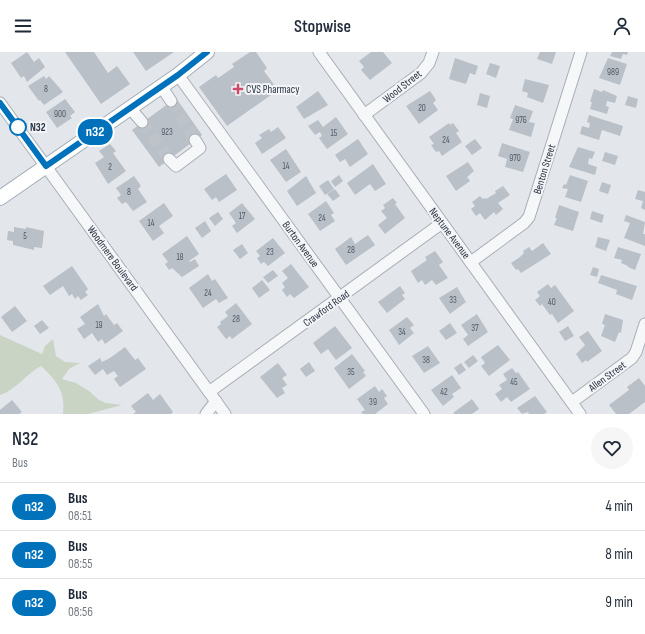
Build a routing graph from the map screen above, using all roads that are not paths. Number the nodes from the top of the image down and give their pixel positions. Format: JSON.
{"nodes":[{"id":1,"x":319,"y":52,"type":"edge"},
{"id":2,"x":433,"y":52,"type":"edge"},
{"id":3,"x":581,"y":52,"type":"edge"},
{"id":4,"x":204,"y":53,"type":"edge"},
{"id":5,"x":178,"y":75,"type":"junction"},
{"id":6,"x":161,"y":86,"type":"junction"},
{"id":7,"x":171,"y":101,"type":"tunnel mouth"},
{"id":8,"x":0,"y":103,"type":"edge"},
{"id":9,"x":130,"y":108,"type":"junction"},
{"id":10,"x":364,"y":115,"type":"junction"},
{"id":11,"x":142,"y":122,"type":"tunnel mouth"},
{"id":12,"x":195,"y":140,"type":"dead end"},
{"id":13,"x":169,"y":159,"type":"dead end"},
{"id":14,"x":46,"y":166,"type":"junction"},
{"id":15,"x":0,"y":198,"type":"edge"},
{"id":16,"x":442,"y":223,"type":"junction"},
{"id":17,"x":471,"y":262,"type":"junction"},
{"id":18,"x":340,"y":298,"type":"junction"},
{"id":19,"x":645,"y":324,"type":"edge"},
{"id":20,"x":213,"y":397,"type":"junction"},
{"id":21,"x":572,"y":402,"type":"junction"},
{"id":22,"x":206,"y":414,"type":"edge"},
{"id":23,"x":225,"y":414,"type":"edge"},
{"id":24,"x":424,"y":414,"type":"edge"},
{"id":25,"x":580,"y":414,"type":"edge"}],
"edges":[{"from":1,"to":10,"type":"street","name":"Neptune Avenue"},
{"from":2,"to":10,"type":"street","name":"Wood Street"},
{"from":3,"to":17,"type":"street","name":"Benton Street"},
{"from":4,"to":5,"type":"main road"},
{"from":5,"to":6,"type":"main road"},
{"from":5,"to":18,"type":"street","name":"Burton Avenue"},
{"from":6,"to":7,"type":"street"},
{"from":6,"to":9,"type":"main road"},
{"from":8,"to":14,"type":"street","name":"Woodmere Boulevard"},
{"from":9,"to":11,"type":"street"},
{"from":9,"to":14,"type":"main road"},
{"from":10,"to":16,"type":"street","name":"Neptune Avenue"},
{"from":12,"to":13,"type":"street"},
{"from":14,"to":15,"type":"main road"},
{"from":14,"to":20,"type":"street","name":"Woodmere Boulevard"},
{"from":16,"to":17,"type":"street","name":"Neptune Avenue"},
{"from":16,"to":18,"type":"street","name":"Crawford Road"},
{"from":17,"to":21,"type":"street","name":"Neptune Avenue"},
{"from":18,"to":20,"type":"street","name":"Crawford Road"},
{"from":18,"to":24,"type":"street","name":"Burton Avenue"},
{"from":19,"to":21,"type":"street","name":"Allen Street"},
{"from":20,"to":22,"type":"street","name":"Crawford Road"},
{"from":20,"to":23,"type":"street","name":"Woodmere Boulevard"},
{"from":21,"to":25,"type":"street","name":"Neptune Avenue"}]}
